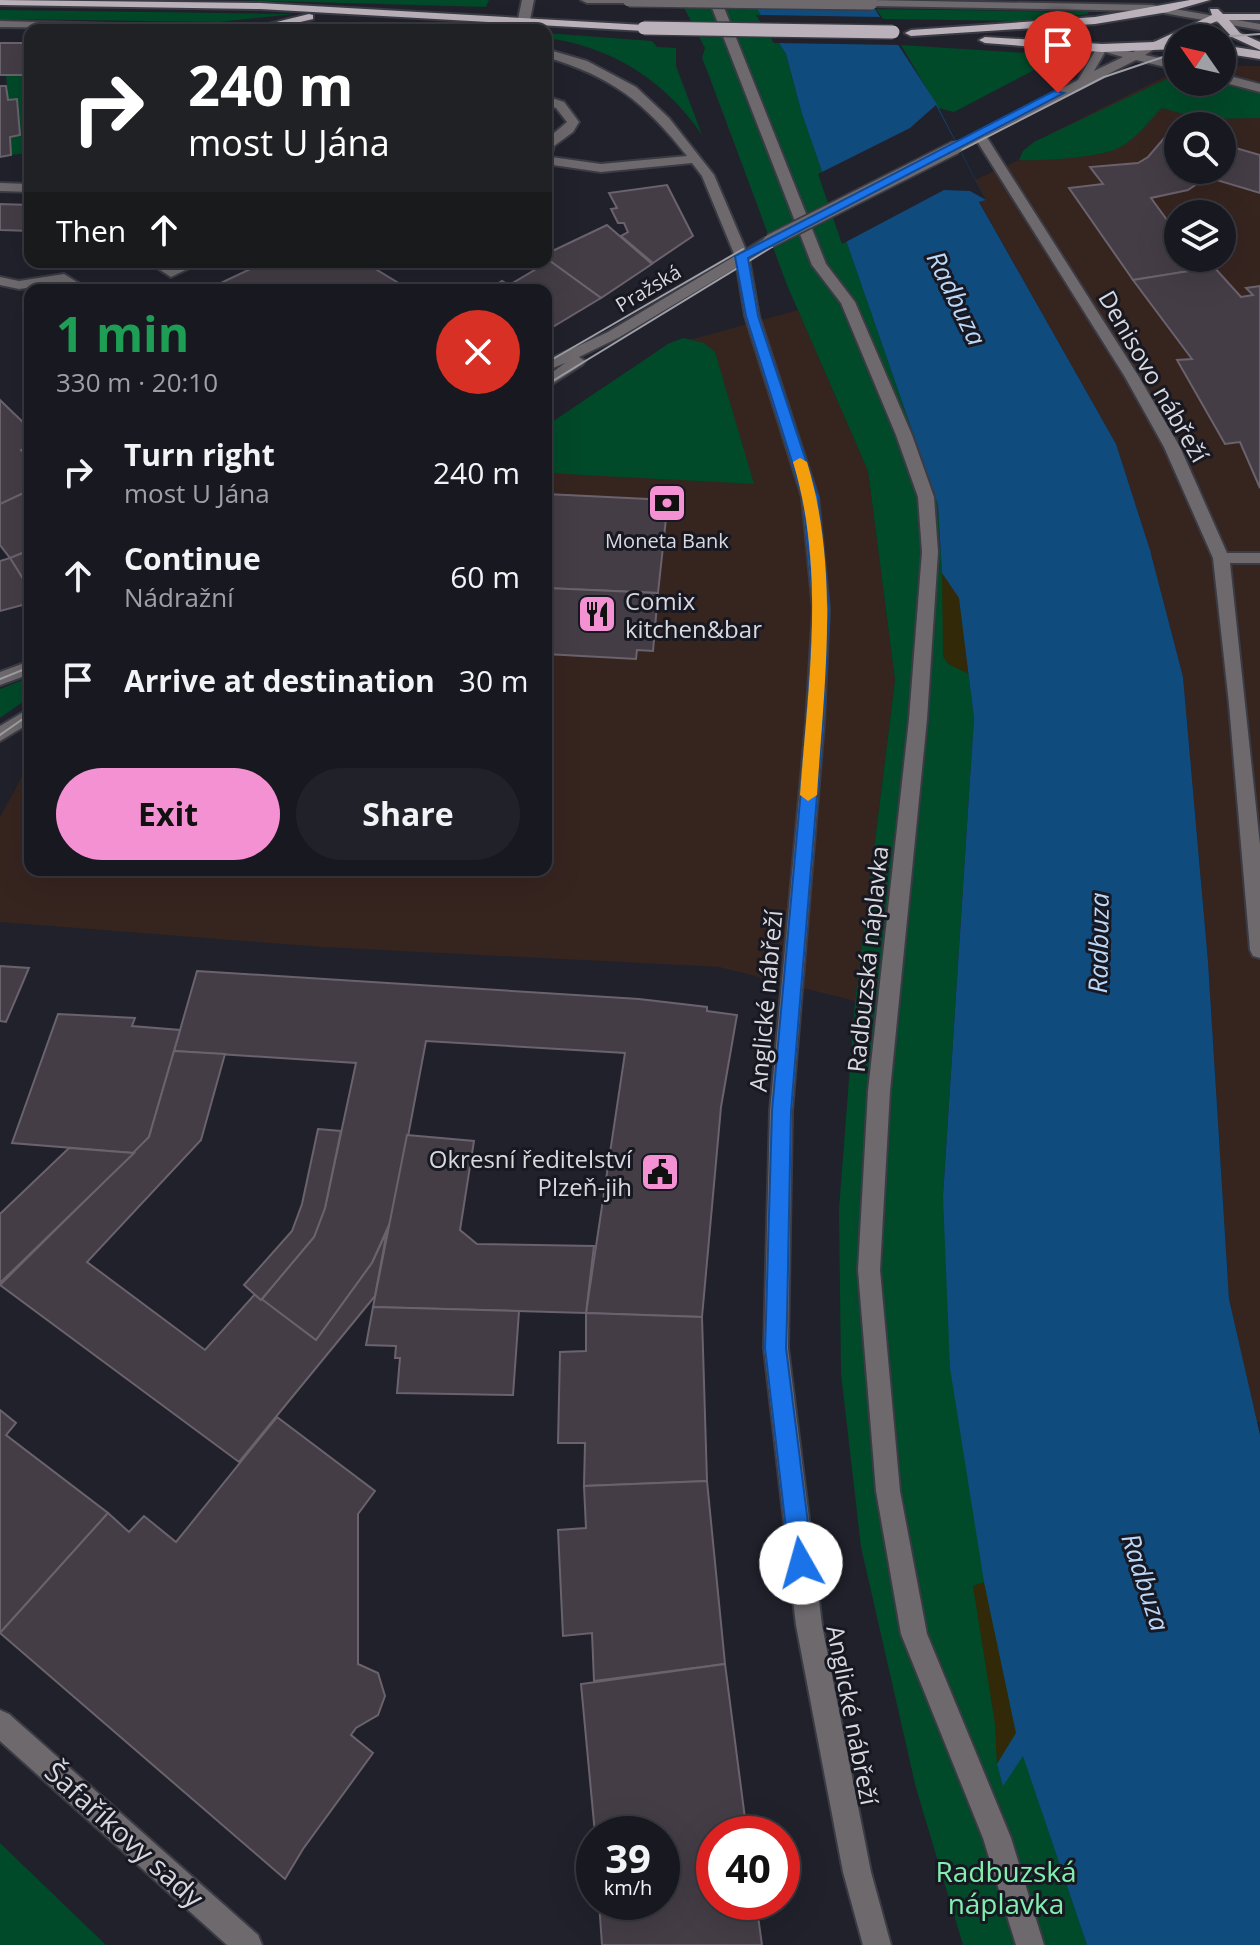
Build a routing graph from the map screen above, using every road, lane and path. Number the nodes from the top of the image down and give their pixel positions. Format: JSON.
{"nodes":[{"id":1,"x":528,"y":0,"type":"edge"},
{"id":2,"x":587,"y":0,"type":"edge"},
{"id":3,"x":629,"y":0,"type":"edge"},
{"id":4,"x":715,"y":0,"type":"edge"},
{"id":5,"x":1207,"y":0,"type":"edge"},
{"id":6,"x":1224,"y":0,"type":"edge"},
{"id":7,"x":0,"y":2,"type":"edge"},
{"id":8,"x":1156,"y":8,"type":"edge"},
{"id":9,"x":349,"y":10,"type":"junction"},
{"id":10,"x":1217,"y":17,"type":"junction"},
{"id":11,"x":1260,"y":17,"type":"edge"},
{"id":12,"x":524,"y":20,"type":"junction"},
{"id":13,"x":0,"y":24,"type":"edge"},
{"id":14,"x":280,"y":24,"type":"edge"},
{"id":15,"x":520,"y":24,"type":"edge"},
{"id":16,"x":24,"y":25,"type":"edge"},
{"id":17,"x":1260,"y":27,"type":"edge"},
{"id":18,"x":911,"y":33,"type":"junction"},
{"id":19,"x":1155,"y":45,"type":"junction"},
{"id":20,"x":1164,"y":45,"type":"edge"},
{"id":21,"x":1260,"y":46,"type":"edge"},
{"id":22,"x":1102,"y":48,"type":"junction"},
{"id":23,"x":1236,"y":51,"type":"edge"},
{"id":24,"x":552,"y":55,"type":"edge"},
{"id":25,"x":1136,"y":55,"type":"junction"},
{"id":26,"x":1260,"y":55,"type":"edge"},
{"id":27,"x":1164,"y":62,"type":"edge"},
{"id":28,"x":1084,"y":79,"type":"junction"},
{"id":29,"x":1236,"y":82,"type":"edge"},
{"id":30,"x":1260,"y":88,"type":"edge"},
{"id":31,"x":552,"y":102,"type":"edge"},
{"id":32,"x":979,"y":135,"type":"junction"},
{"id":33,"x":552,"y":141,"type":"edge"},
{"id":34,"x":694,"y":159,"type":"junction"},
{"id":35,"x":552,"y":161,"type":"edge"},
{"id":36,"x":0,"y":187,"type":"edge"},
{"id":37,"x":24,"y":188,"type":"edge"},
{"id":38,"x":742,"y":256,"type":"junction"},
{"id":39,"x":164,"y":268,"type":"edge"},
{"id":40,"x":182,"y":268,"type":"edge"},
{"id":41,"x":0,"y":281,"type":"edge"},
{"id":42,"x":74,"y":284,"type":"edge"},
{"id":43,"x":613,"y":335,"type":"junction"},
{"id":44,"x":552,"y":364,"type":"edge"},
{"id":45,"x":552,"y":380,"type":"edge"},
{"id":46,"x":1221,"y":558,"type":"junction"},
{"id":47,"x":1260,"y":558,"type":"edge"},
{"id":48,"x":24,"y":669,"type":"edge"},
{"id":49,"x":0,"y":679,"type":"edge"},
{"id":50,"x":24,"y":718,"type":"edge"},
{"id":51,"x":0,"y":735,"type":"edge"},
{"id":52,"x":1260,"y":950,"type":"edge"},
{"id":53,"x":0,"y":1723,"type":"edge"},
{"id":54,"x":248,"y":1945,"type":"edge"},
{"id":55,"x":877,"y":1945,"type":"edge"},
{"id":56,"x":1030,"y":1945,"type":"edge"}],
"edges":[{"from":1,"to":12,"type":"street"},
{"from":2,"to":3,"type":"street"},
{"from":3,"to":8,"type":"street","bridge":true},
{"from":4,"to":56,"type":"street","name":"Radbuzská náplavka"},
{"from":5,"to":8,"type":"main road"},
{"from":5,"to":10,"type":"main road"},
{"from":6,"to":10,"type":"main road"},
{"from":7,"to":9,"type":"main road"},
{"from":8,"to":10,"type":"street"},
{"from":8,"to":18,"type":"main road"},
{"from":8,"to":22,"type":"main road"},
{"from":9,"to":12,"type":"main road"},
{"from":9,"to":14,"type":"main road"},
{"from":10,"to":11,"type":"main road"},
{"from":10,"to":17,"type":"street"},
{"from":10,"to":19,"type":"main road"},
{"from":10,"to":21,"type":"main road"},
{"from":12,"to":15,"type":"street"},
{"from":12,"to":18,"type":"main road","bridge":true},
{"from":13,"to":16,"type":"street"},
{"from":18,"to":22,"type":"main road"},
{"from":19,"to":20,"type":"main road"},
{"from":19,"to":22,"type":"main road"},
{"from":19,"to":25,"type":"street","name":"Pražská"},
{"from":22,"to":25,"type":"street"},
{"from":22,"to":28,"type":"street"},
{"from":23,"to":26,"type":"main road"},
{"from":24,"to":34,"type":"street","name":"Anglické nábřeží"},
{"from":25,"to":27,"type":"street"},
{"from":25,"to":28,"type":"street","name":"Pražská"},
{"from":28,"to":32,"type":"street","name":"Pražská"},
{"from":29,"to":30,"type":"street"},
{"from":31,"to":33,"type":"street"},
{"from":32,"to":38,"type":"street","name":"Pražská","bridge":true},
{"from":32,"to":46,"type":"street","name":"Denisovo nábřeží"},
{"from":34,"to":35,"type":"street"},
{"from":34,"to":38,"type":"street","name":"Anglické nábřeží"},
{"from":36,"to":37,"type":"street"},
{"from":38,"to":43,"type":"street","name":"Pražská"},
{"from":38,"to":55,"type":"street","name":"Anglické nábřeží"},
{"from":39,"to":40,"type":"street"},
{"from":41,"to":42,"type":"street"},
{"from":43,"to":44,"type":"street","name":"Pražská"},
{"from":43,"to":45,"type":"street"},
{"from":46,"to":47,"type":"street"},
{"from":46,"to":52,"type":"street","name":"Denisovo nábřeží"},
{"from":48,"to":49,"type":"street"},
{"from":50,"to":51,"type":"street"},
{"from":53,"to":54,"type":"street","name":"Šafaříkovy sady"}]}
